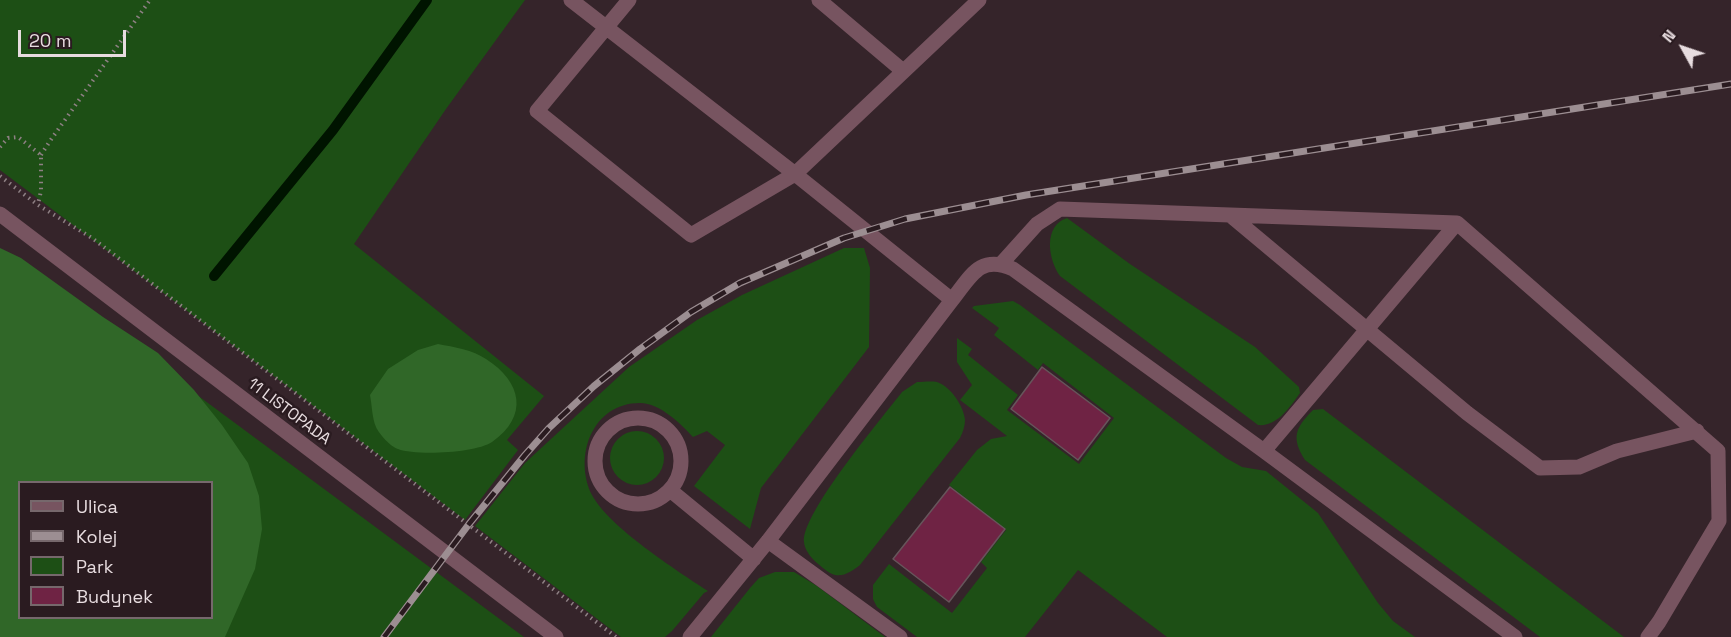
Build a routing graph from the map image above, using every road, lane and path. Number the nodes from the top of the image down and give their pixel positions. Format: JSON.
{"nodes":[{"id":1,"x":150,"y":0,"type":"edge"},
{"id":2,"x":570,"y":0,"type":"edge"},
{"id":3,"x":629,"y":0,"type":"edge"},
{"id":4,"x":819,"y":0,"type":"edge"},
{"id":5,"x":979,"y":0,"type":"edge"},
{"id":6,"x":607,"y":27,"type":"junction"},
{"id":7,"x":903,"y":71,"type":"junction"},
{"id":8,"x":0,"y":147,"type":"edge"},
{"id":9,"x":41,"y":155,"type":"junction"},
{"id":10,"x":795,"y":174,"type":"junction"},
{"id":11,"x":0,"y":176,"type":"edge"},
{"id":12,"x":38,"y":205,"type":"junction"},
{"id":13,"x":0,"y":214,"type":"edge"},
{"id":14,"x":1230,"y":215,"type":"junction"},
{"id":15,"x":1457,"y":223,"type":"junction"},
{"id":16,"x":1001,"y":264,"type":"junction"},
{"id":17,"x":952,"y":300,"type":"junction"},
{"id":18,"x":1367,"y":329,"type":"junction"},
{"id":19,"x":1697,"y":432,"type":"junction"},
{"id":20,"x":1264,"y":451,"type":"junction"},
{"id":21,"x":670,"y":490,"type":"junction"},
{"id":22,"x":768,"y":541,"type":"junction"},
{"id":23,"x":754,"y":559,"type":"junction"},
{"id":24,"x":556,"y":637,"type":"edge"},
{"id":25,"x":616,"y":637,"type":"edge"},
{"id":26,"x":690,"y":637,"type":"edge"},
{"id":27,"x":900,"y":637,"type":"edge"},
{"id":28,"x":1515,"y":637,"type":"edge"},
{"id":29,"x":1648,"y":637,"type":"edge"}],
"edges":[{"from":1,"to":9,"type":"path"},
{"from":2,"to":6,"type":"street"},
{"from":3,"to":6,"type":"street"},
{"from":4,"to":7,"type":"street"},
{"from":5,"to":7,"type":"street"},
{"from":6,"to":10,"type":"street"},
{"from":6,"to":10,"type":"street"},
{"from":7,"to":10,"type":"street"},
{"from":8,"to":9,"type":"path"},
{"from":9,"to":12,"type":"path"},
{"from":10,"to":17,"type":"street"},
{"from":11,"to":12,"type":"path"},
{"from":12,"to":25,"type":"path"},
{"from":13,"to":24,"type":"street","name":"11 LISTOPADA"},
{"from":14,"to":15,"type":"street"},
{"from":14,"to":16,"type":"street"},
{"from":14,"to":18,"type":"street"},
{"from":15,"to":18,"type":"street"},
{"from":15,"to":19,"type":"street"},
{"from":16,"to":17,"type":"street"},
{"from":16,"to":20,"type":"street"},
{"from":17,"to":22,"type":"street"},
{"from":18,"to":19,"type":"street"},
{"from":18,"to":20,"type":"street"},
{"from":19,"to":29,"type":"street"},
{"from":20,"to":28,"type":"street"},
{"from":21,"to":21,"type":"street"},
{"from":21,"to":23,"type":"street"},
{"from":22,"to":23,"type":"street"},
{"from":22,"to":27,"type":"street"},
{"from":23,"to":26,"type":"street"}]}
